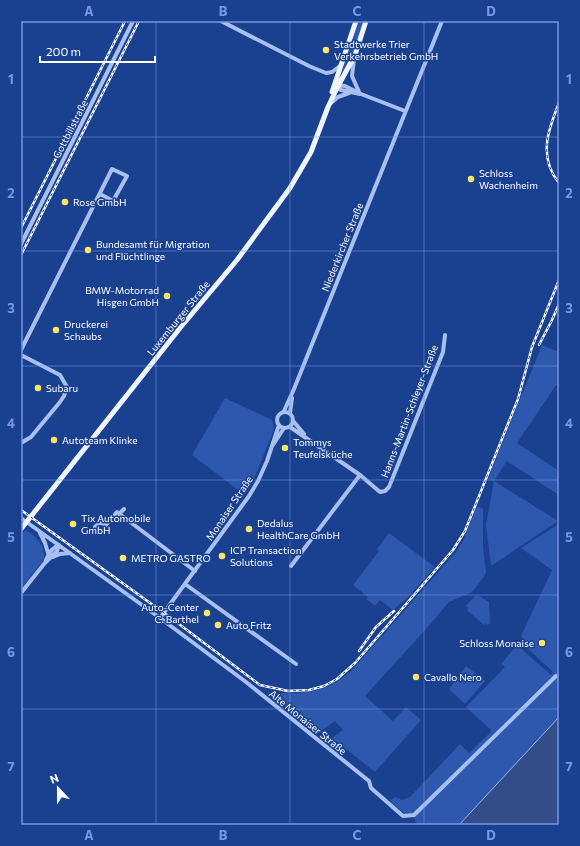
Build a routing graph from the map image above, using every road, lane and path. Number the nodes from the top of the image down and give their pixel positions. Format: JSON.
{"nodes":[{"id":1,"x":133,"y":21,"type":"edge"},
{"id":2,"x":221,"y":21,"type":"edge"},
{"id":3,"x":356,"y":21,"type":"edge"},
{"id":4,"x":366,"y":21,"type":"edge"},
{"id":5,"x":442,"y":21,"type":"edge"},
{"id":6,"x":355,"y":55,"type":"junction"},
{"id":7,"x":341,"y":65,"type":"junction"},
{"id":8,"x":337,"y":86,"type":"junction"},
{"id":9,"x":350,"y":93,"type":"junction"},
{"id":10,"x":361,"y":94,"type":"junction"},
{"id":11,"x":328,"y":107,"type":"junction"},
{"id":12,"x":405,"y":111,"type":"junction"},
{"id":13,"x":100,"y":194,"type":"junction"},
{"id":14,"x":21,"y":244,"type":"edge"},
{"id":15,"x":445,"y":335,"type":"dead end"},
{"id":16,"x":21,"y":350,"type":"edge"},
{"id":17,"x":21,"y":355,"type":"edge"},
{"id":18,"x":294,"y":390,"type":"junction"},
{"id":19,"x":284,"y":411,"type":"junction"},
{"id":20,"x":290,"y":413,"type":"junction"},
{"id":21,"x":294,"y":422,"type":"junction"},
{"id":22,"x":279,"y":425,"type":"junction"},
{"id":23,"x":290,"y":426,"type":"junction"},
{"id":24,"x":284,"y":428,"type":"junction"},
{"id":25,"x":306,"y":437,"type":"junction"},
{"id":26,"x":21,"y":443,"type":"edge"},
{"id":27,"x":270,"y":450,"type":"junction"},
{"id":28,"x":360,"y":475,"type":"junction"},
{"id":29,"x":124,"y":508,"type":"dead end"},
{"id":30,"x":119,"y":514,"type":"junction"},
{"id":31,"x":21,"y":518,"type":"edge"},
{"id":32,"x":96,"y":527,"type":"dead end"},
{"id":33,"x":22,"y":528,"type":"edge"},
{"id":34,"x":37,"y":529,"type":"junction"},
{"id":35,"x":59,"y":545,"type":"junction"},
{"id":36,"x":48,"y":553,"type":"junction"},
{"id":37,"x":70,"y":553,"type":"junction"},
{"id":38,"x":52,"y":557,"type":"junction"},
{"id":39,"x":44,"y":564,"type":"junction"},
{"id":40,"x":290,"y":566,"type":"dead end"},
{"id":41,"x":195,"y":571,"type":"junction"},
{"id":42,"x":185,"y":584,"type":"junction"},
{"id":43,"x":21,"y":592,"type":"edge"},
{"id":44,"x":160,"y":618,"type":"junction"},
{"id":45,"x":296,"y":664,"type":"dead end"},
{"id":46,"x":556,"y":676,"type":"dead end"}],
"edges":[{"from":1,"to":14,"type":"street","name":"Gottbillstraße"},
{"from":2,"to":7,"type":"street"},
{"from":3,"to":7,"type":"main road","name":"Luxemburger Straße"},
{"from":4,"to":6,"type":"main road","name":"Luxemburger Straße"},
{"from":5,"to":12,"type":"street","name":"Niederkircher Straße"},
{"from":6,"to":8,"type":"main road","name":"Luxemburger Straße"},
{"from":6,"to":10,"type":"street"},
{"from":7,"to":8,"type":"main road","name":"Luxemburger Straße"},
{"from":8,"to":9,"type":"street"},
{"from":8,"to":10,"type":"street"},
{"from":8,"to":11,"type":"main road","name":"Luxemburger Straße"},
{"from":9,"to":10,"type":"street"},
{"from":9,"to":11,"type":"street"},
{"from":10,"to":12,"type":"street"},
{"from":11,"to":33,"type":"main road","name":"Luxemburger Straße"},
{"from":12,"to":18,"type":"street","name":"Niederkircher Straße"},
{"from":13,"to":13,"type":"street"},
{"from":13,"to":16,"type":"street"},
{"from":15,"to":28,"type":"street","name":"Hanns-Martin-Schleyer-Straße"},
{"from":17,"to":26,"type":"street"},
{"from":18,"to":19,"type":"street","name":"Niederkircher Straße"},
{"from":18,"to":20,"type":"street","name":"Niederkircher Straße"},
{"from":19,"to":20,"type":"street"},
{"from":19,"to":22,"type":"street"},
{"from":20,"to":21,"type":"street"},
{"from":21,"to":23,"type":"street"},
{"from":21,"to":25,"type":"street"},
{"from":22,"to":24,"type":"street"},
{"from":22,"to":27,"type":"street","name":"Monaiser Straße"},
{"from":23,"to":24,"type":"street"},
{"from":23,"to":25,"type":"street"},
{"from":24,"to":27,"type":"street","name":"Monaiser Straße"},
{"from":25,"to":28,"type":"street"},
{"from":27,"to":41,"type":"street","name":"Monaiser Straße"},
{"from":28,"to":40,"type":"street"},
{"from":29,"to":30,"type":"street"},
{"from":30,"to":32,"type":"street"},
{"from":30,"to":41,"type":"street"},
{"from":31,"to":34,"type":"street","name":"Alte Monaiser Straße"},
{"from":34,"to":35,"type":"street","name":"Alte Monaiser Straße"},
{"from":34,"to":36,"type":"street"},
{"from":35,"to":36,"type":"street"},
{"from":35,"to":37,"type":"street","name":"Alte Monaiser Straße"},
{"from":35,"to":38,"type":"street"},
{"from":36,"to":39,"type":"street"},
{"from":37,"to":38,"type":"street"},
{"from":37,"to":44,"type":"street","name":"Alte Monaiser Straße"},
{"from":38,"to":39,"type":"street"},
{"from":39,"to":43,"type":"street"},
{"from":41,"to":42,"type":"street","name":"Monaiser Straße"},
{"from":42,"to":44,"type":"street","name":"Monaiser Straße"},
{"from":42,"to":45,"type":"street"},
{"from":44,"to":46,"type":"street","name":"Alte Monaiser Straße"}]}
